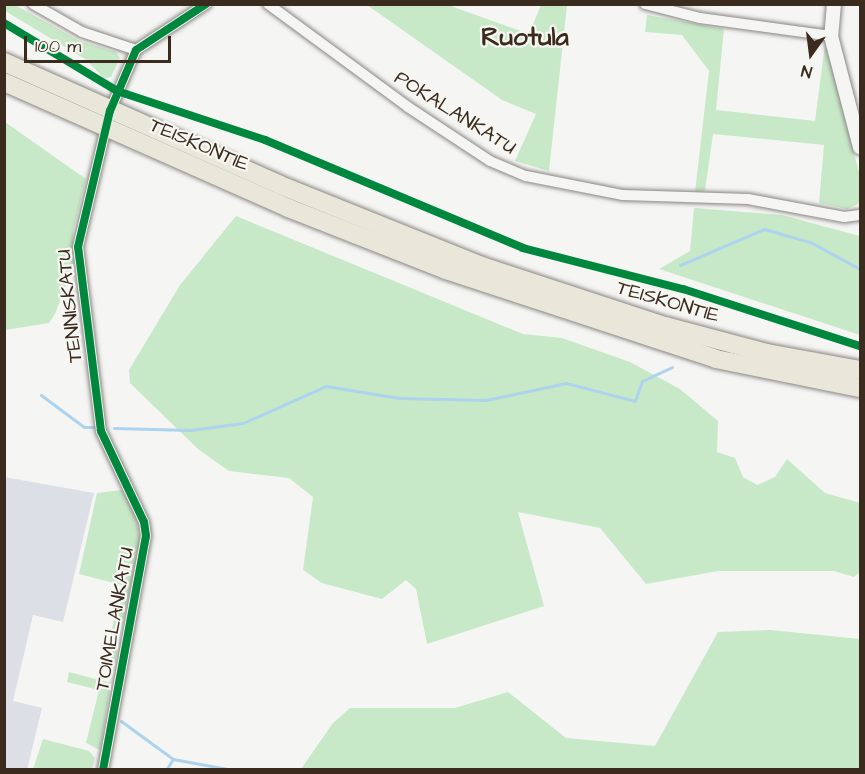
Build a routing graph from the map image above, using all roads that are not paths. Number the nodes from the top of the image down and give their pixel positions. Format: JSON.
{"nodes":[{"id":1,"x":33,"y":4,"type":"edge"},
{"id":2,"x":206,"y":4,"type":"edge"},
{"id":3,"x":268,"y":4,"type":"edge"},
{"id":4,"x":645,"y":4,"type":"edge"},
{"id":5,"x":834,"y":4,"type":"edge"},
{"id":6,"x":831,"y":36,"type":"junction"},
{"id":7,"x":136,"y":50,"type":"junction"},
{"id":8,"x":4,"y":62,"type":"edge"},
{"id":9,"x":4,"y":82,"type":"edge"},
{"id":10,"x":108,"y":120,"type":"junction"},
{"id":11,"x":861,"y":147,"type":"edge"},
{"id":12,"x":861,"y":215,"type":"edge"},
{"id":13,"x":861,"y":370,"type":"edge"},
{"id":14,"x":813,"y":380,"type":"junction"},
{"id":15,"x":861,"y":388,"type":"edge"},
{"id":16,"x":861,"y":400,"type":"edge"},
{"id":17,"x":106,"y":447,"type":"joint"},
{"id":18,"x":103,"y":770,"type":"edge"}],
"edges":[{"from":1,"to":7,"type":"street"},
{"from":2,"to":7,"type":"street"},
{"from":3,"to":12,"type":"street","name":"POKALANKATU"},
{"from":4,"to":6,"type":"street"},
{"from":5,"to":6,"type":"street"},
{"from":6,"to":11,"type":"street"},
{"from":7,"to":10,"type":"street","name":"TENNISKATU"},
{"from":8,"to":10,"type":"highway","name":"TEISKONTIE"},
{"from":9,"to":10,"type":"highway","name":"TEISKONTIE"},
{"from":10,"to":13,"type":"highway","name":"TEISKONTIE"},
{"from":10,"to":14,"type":"highway","name":"TEISKONTIE"},
{"from":10,"to":17,"type":"street","name":"TENNISKATU"},
{"from":14,"to":15,"type":"highway","name":"TEISKONTIE"},
{"from":14,"to":16,"type":"highway"},
{"from":17,"to":18,"type":"street","name":"TOIMELANKATU"}]}
